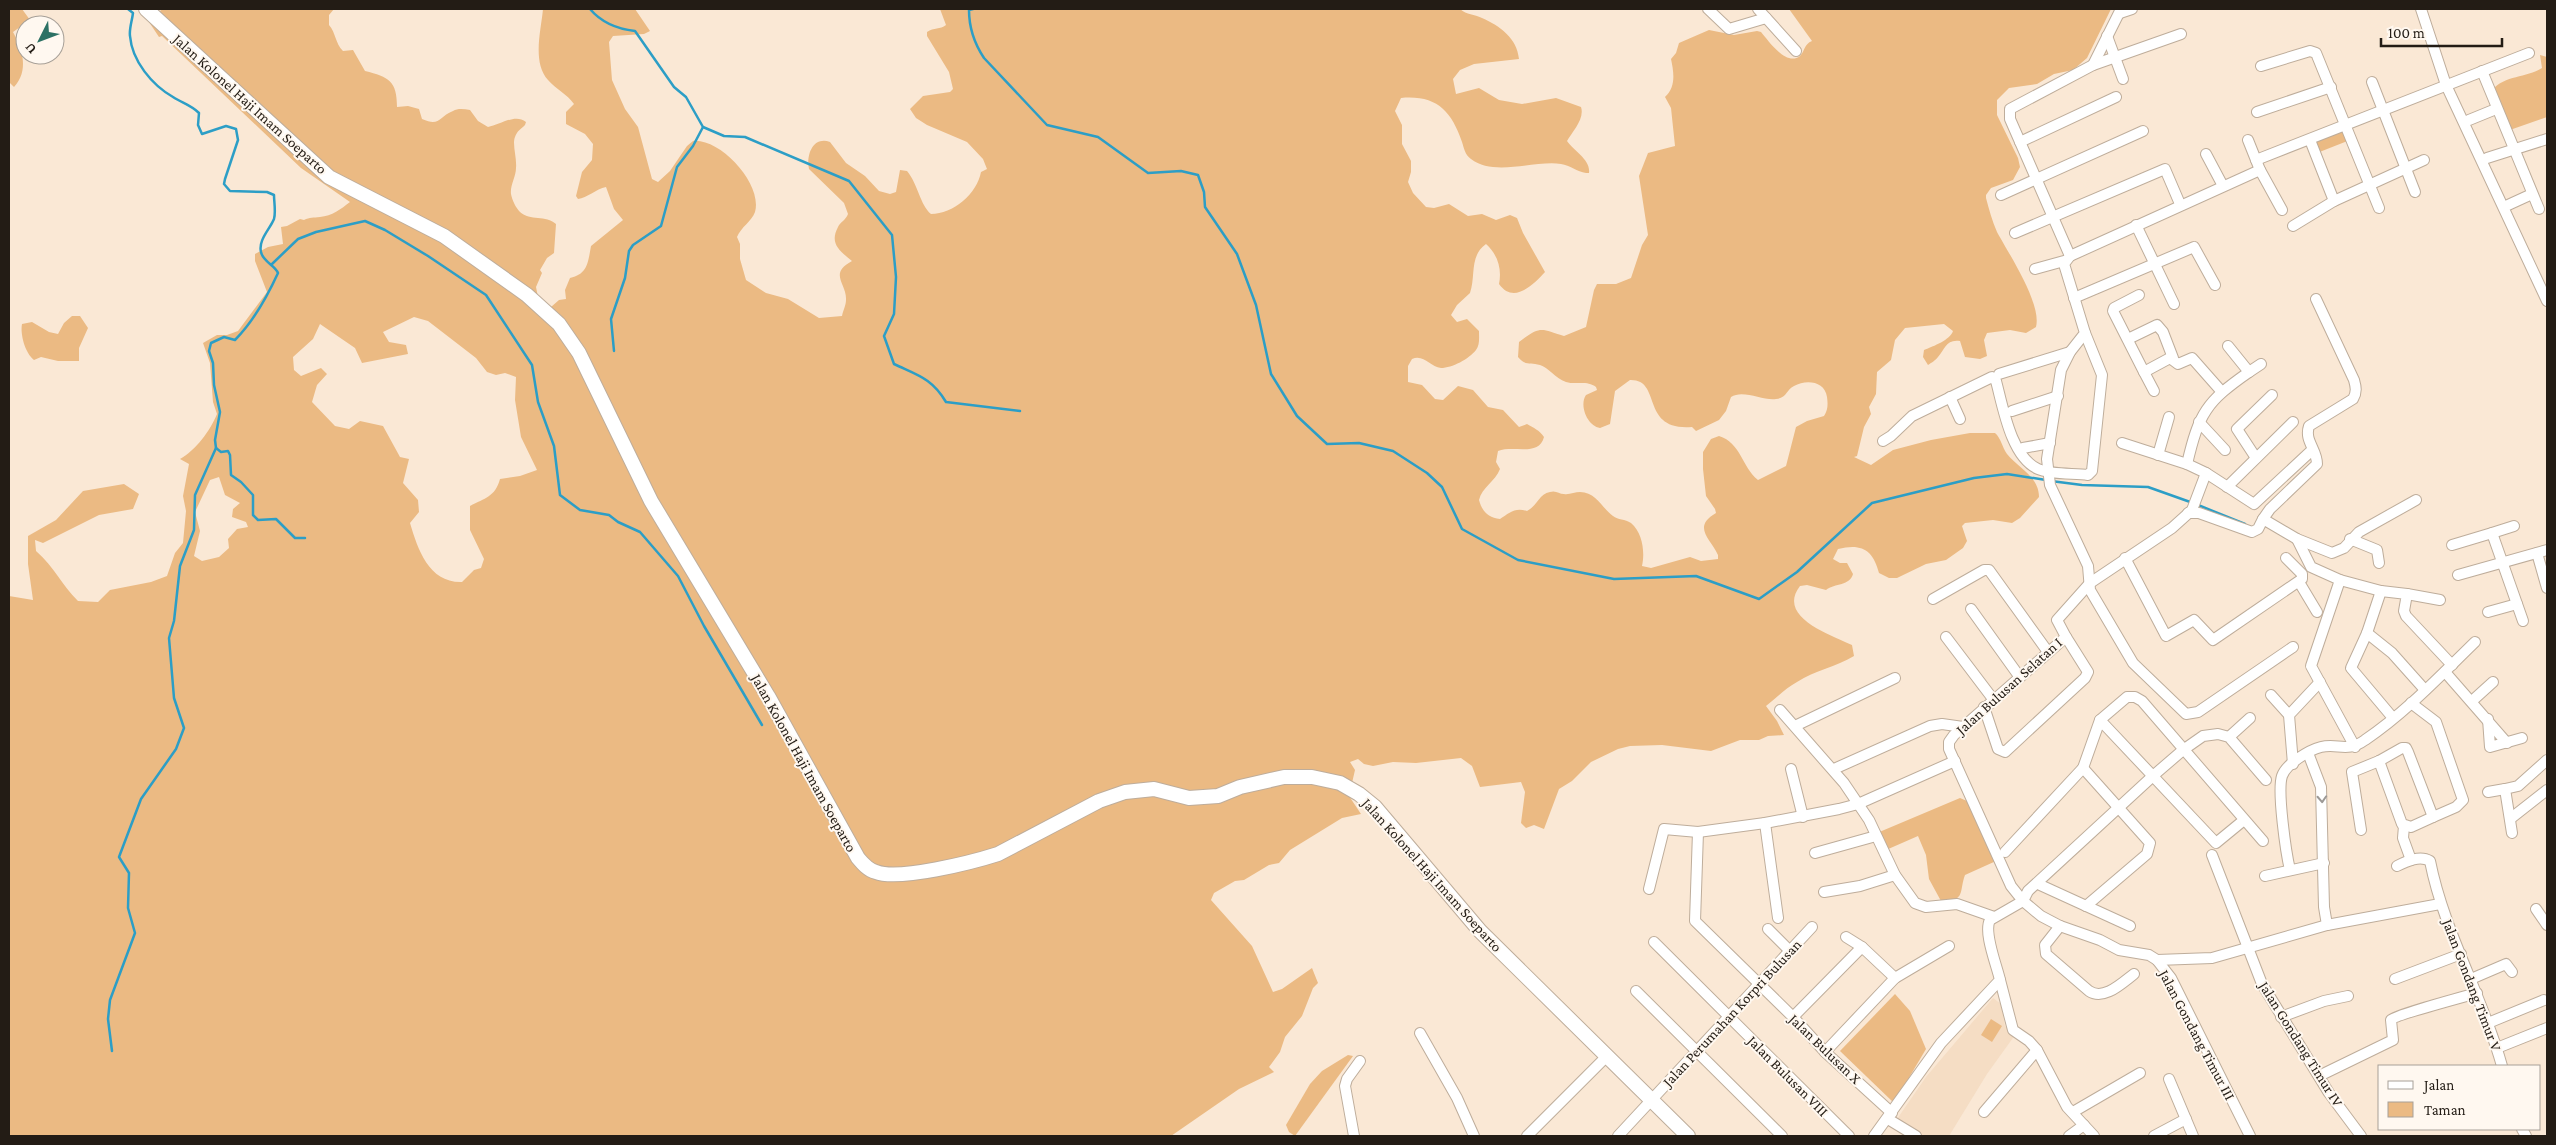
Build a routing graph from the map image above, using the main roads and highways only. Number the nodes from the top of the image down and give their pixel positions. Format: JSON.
{"nodes":[{"id":1,"x":146,"y":9,"type":"edge"},
{"id":2,"x":1688,"y":1136,"type":"edge"}],
"edges":[{"from":1,"to":2,"type":"main road","name":"Jalan Kolonel Haji Imam Soeparto"}]}
